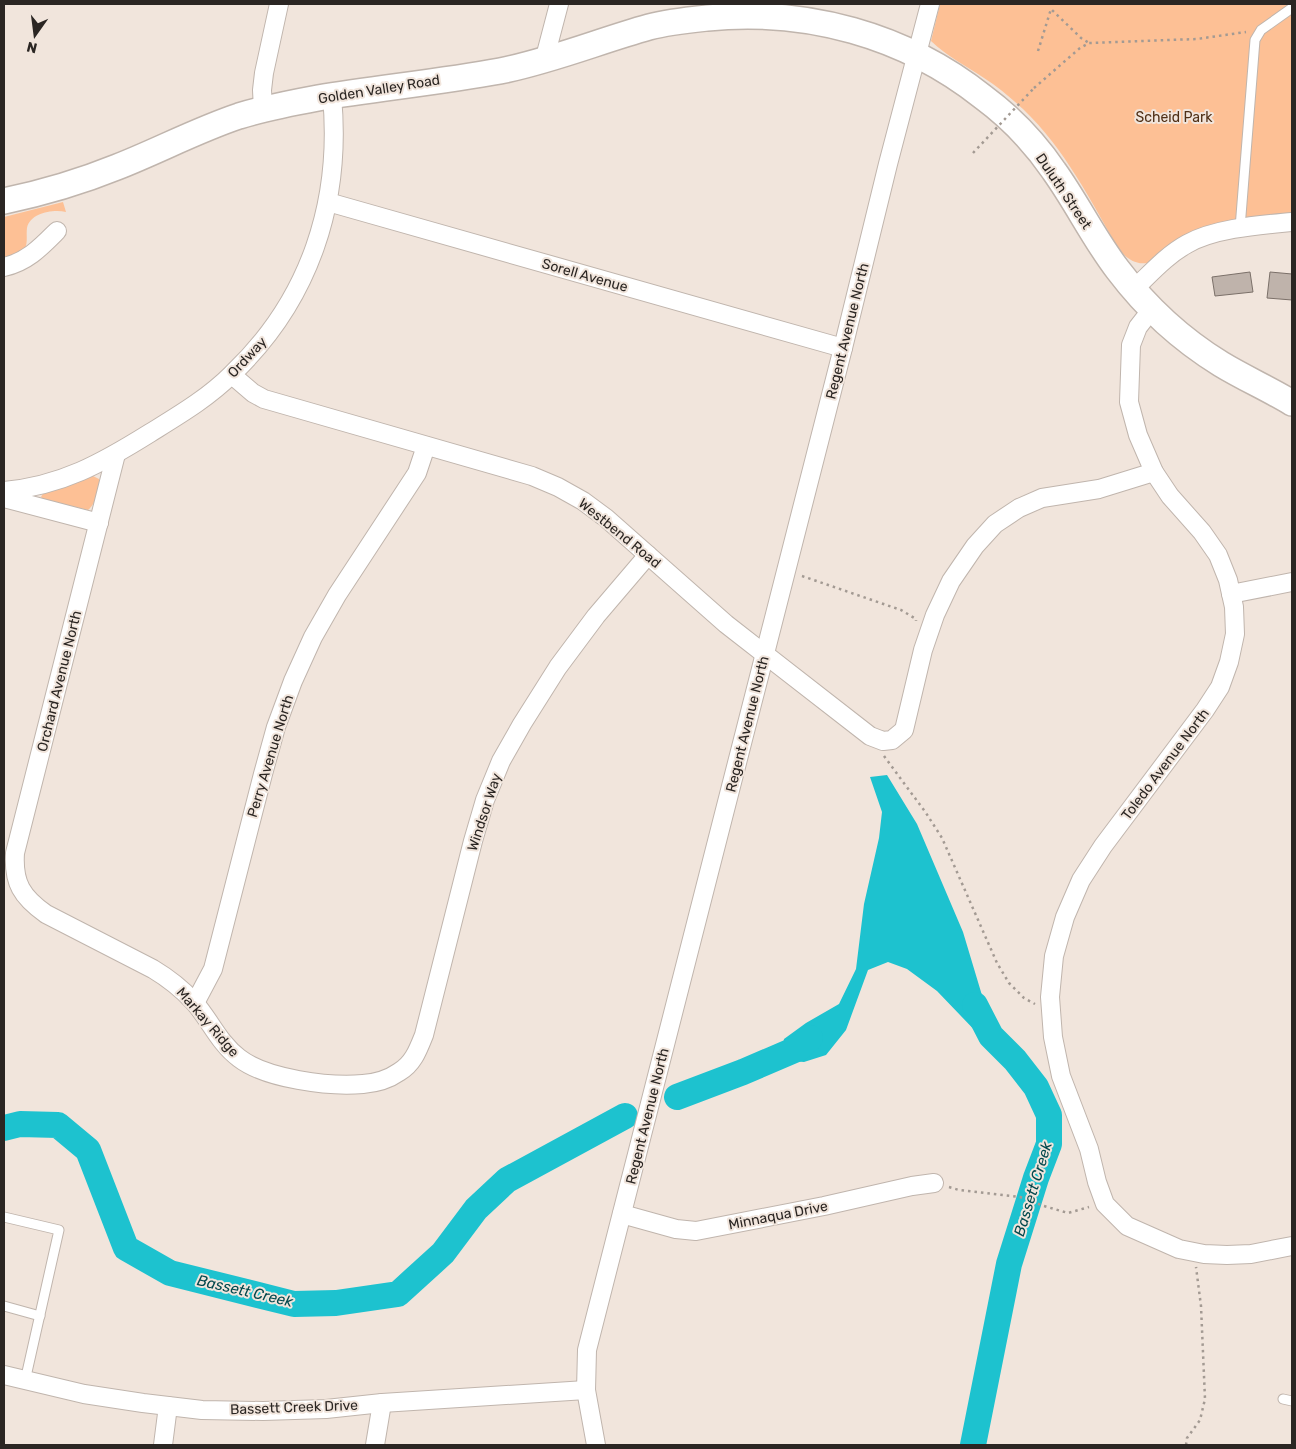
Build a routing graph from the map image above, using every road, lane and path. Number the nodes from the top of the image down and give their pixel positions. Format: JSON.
{"nodes":[{"id":1,"x":280,"y":4,"type":"edge"},
{"id":2,"x":559,"y":4,"type":"edge"},
{"id":3,"x":930,"y":4,"type":"edge"},
{"id":4,"x":1292,"y":8,"type":"edge"},
{"id":5,"x":752,"y":9,"type":"edge"},
{"id":6,"x":1261,"y":30,"type":"junction"},
{"id":7,"x":1089,"y":43,"type":"junction"},
{"id":8,"x":1038,"y":50,"type":"dead end"},
{"id":9,"x":917,"y":54,"type":"junction"},
{"id":10,"x":544,"y":61,"type":"junction"},
{"id":11,"x":332,"y":96,"type":"junction"},
{"id":12,"x":263,"y":109,"type":"junction"},
{"id":13,"x":974,"y":153,"type":"dead end"},
{"id":14,"x":4,"y":201,"type":"edge"},
{"id":15,"x":328,"y":202,"type":"junction"},
{"id":16,"x":1292,"y":222,"type":"edge"},
{"id":17,"x":1240,"y":228,"type":"junction"},
{"id":18,"x":57,"y":231,"type":"dead end"},
{"id":19,"x":4,"y":267,"type":"edge"},
{"id":20,"x":1134,"y":289,"type":"junction"},
{"id":21,"x":1152,"y":309,"type":"junction"},
{"id":22,"x":842,"y":348,"type":"junction"},
{"id":23,"x":232,"y":375,"type":"junction"},
{"id":24,"x":1264,"y":386,"type":"junction"},
{"id":25,"x":1292,"y":392,"type":"edge"},
{"id":26,"x":1292,"y":403,"type":"edge"},
{"id":27,"x":426,"y":446,"type":"junction"},
{"id":28,"x":116,"y":454,"type":"junction"},
{"id":29,"x":1154,"y":472,"type":"junction"},
{"id":30,"x":4,"y":491,"type":"edge"},
{"id":31,"x":4,"y":498,"type":"edge"},
{"id":32,"x":99,"y":523,"type":"junction"},
{"id":33,"x":648,"y":555,"type":"junction"},
{"id":34,"x":797,"y":574,"type":"dead end"},
{"id":35,"x":1292,"y":582,"type":"edge"},
{"id":36,"x":1231,"y":594,"type":"junction"},
{"id":37,"x":915,"y":628,"type":"dead end"},
{"id":38,"x":765,"y":654,"type":"junction"},
{"id":39,"x":883,"y":741,"type":"junction"},
{"id":40,"x":32,"y":904,"type":"joint"},
{"id":41,"x":195,"y":1003,"type":"junction"},
{"id":42,"x":1038,"y":1006,"type":"dead end"},
{"id":43,"x":399,"y":1072,"type":"joint"},
{"id":44,"x":934,"y":1184,"type":"joint"},
{"id":45,"x":1090,"y":1207,"type":"dead end"},
{"id":46,"x":622,"y":1214,"type":"junction"},
{"id":47,"x":4,"y":1217,"type":"edge"},
{"id":48,"x":1292,"y":1246,"type":"edge"},
{"id":49,"x":1189,"y":1266,"type":"dead end"},
{"id":50,"x":4,"y":1306,"type":"edge"},
{"id":51,"x":40,"y":1316,"type":"junction"},
{"id":52,"x":4,"y":1375,"type":"edge"},
{"id":53,"x":24,"y":1381,"type":"junction"},
{"id":54,"x":586,"y":1390,"type":"junction"},
{"id":55,"x":382,"y":1403,"type":"junction"},
{"id":56,"x":168,"y":1406,"type":"junction"},
{"id":57,"x":163,"y":1445,"type":"edge"},
{"id":58,"x":375,"y":1445,"type":"edge"},
{"id":59,"x":596,"y":1445,"type":"edge"},
{"id":60,"x":1186,"y":1445,"type":"edge"}],
"edges":[{"from":1,"to":12,"type":"street"},
{"from":2,"to":10,"type":"street"},
{"from":3,"to":9,"type":"street","name":"Regent Avenue North"},
{"from":4,"to":6,"type":"lane"},
{"from":5,"to":9,"type":"street","name":"Duluth Street"},
{"from":5,"to":10,"type":"street","name":"Golden Valley Road"},
{"from":6,"to":7,"type":"path"},
{"from":6,"to":17,"type":"lane"},
{"from":7,"to":8,"type":"path"},
{"from":7,"to":13,"type":"path","bridge":true},
{"from":9,"to":20,"type":"street","name":"Duluth Street"},
{"from":9,"to":22,"type":"street","name":"Regent Avenue North"},
{"from":10,"to":11,"type":"street","name":"Golden Valley Road"},
{"from":11,"to":12,"type":"street","name":"Golden Valley Road"},
{"from":11,"to":15,"type":"street","name":"Ordway"},
{"from":12,"to":14,"type":"street","name":"Golden Valley Road"},
{"from":15,"to":22,"type":"street","name":"Sorell Avenue"},
{"from":15,"to":23,"type":"street","name":"Ordway"},
{"from":16,"to":17,"type":"street"},
{"from":17,"to":20,"type":"street"},
{"from":18,"to":19,"type":"street"},
{"from":20,"to":21,"type":"street","name":"Duluth Street"},
{"from":21,"to":24,"type":"street","name":"Duluth Street"},
{"from":21,"to":29,"type":"street","name":"Toledo Avenue North"},
{"from":22,"to":38,"type":"street","name":"Regent Avenue North"},
{"from":23,"to":27,"type":"street","name":"Westbend Road"},
{"from":23,"to":28,"type":"street","name":"Ordway"},
{"from":24,"to":25,"type":"street","name":"Duluth Street"},
{"from":24,"to":26,"type":"street","name":"Duluth Street"},
{"from":27,"to":33,"type":"street","name":"Westbend Road"},
{"from":27,"to":41,"type":"street","name":"Perry Avenue North"},
{"from":28,"to":30,"type":"street","name":"Ordway"},
{"from":28,"to":32,"type":"street","name":"Orchard Avenue North"},
{"from":29,"to":36,"type":"street","name":"Toledo Avenue North"},
{"from":29,"to":39,"type":"street"},
{"from":31,"to":32,"type":"street"},
{"from":32,"to":40,"type":"street","name":"Orchard Avenue North"},
{"from":33,"to":38,"type":"street","name":"Westbend Road"},
{"from":33,"to":43,"type":"street","name":"Windsor Way"},
{"from":34,"to":37,"type":"path"},
{"from":35,"to":36,"type":"street"},
{"from":36,"to":48,"type":"street","name":"Toledo Avenue North"},
{"from":38,"to":39,"type":"street","name":"Westbend Road"},
{"from":38,"to":46,"type":"street","name":"Regent Avenue North"},
{"from":39,"to":42,"type":"path"},
{"from":40,"to":41,"type":"street","name":"Markay Ridge"},
{"from":41,"to":43,"type":"street","name":"Markay Ridge"},
{"from":44,"to":45,"type":"path"},
{"from":44,"to":46,"type":"street","name":"Minnaqua Drive"},
{"from":46,"to":54,"type":"street","name":"Regent Avenue North"},
{"from":47,"to":51,"type":"lane"},
{"from":49,"to":60,"type":"path"},
{"from":50,"to":51,"type":"lane"},
{"from":51,"to":53,"type":"lane"},
{"from":52,"to":53,"type":"street","name":"Bassett Creek Drive"},
{"from":53,"to":56,"type":"street","name":"Bassett Creek Drive"},
{"from":54,"to":55,"type":"street","name":"Bassett Creek Drive"},
{"from":54,"to":59,"type":"street","name":"Regent Avenue North"},
{"from":55,"to":56,"type":"street","name":"Bassett Creek Drive"},
{"from":55,"to":58,"type":"street"},
{"from":56,"to":57,"type":"street"}]}
